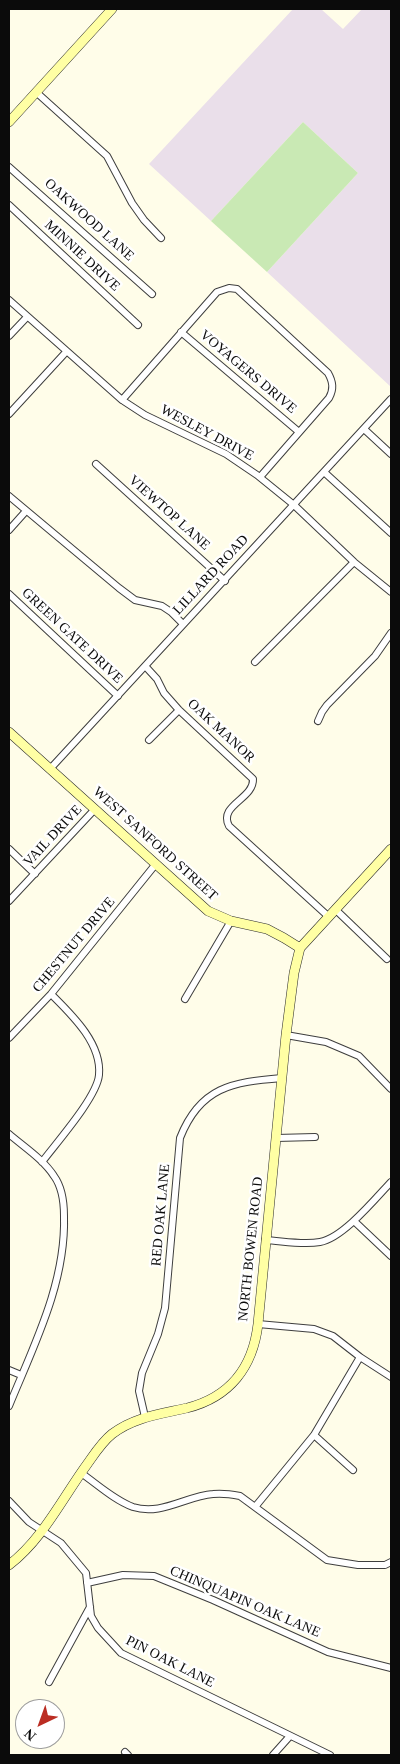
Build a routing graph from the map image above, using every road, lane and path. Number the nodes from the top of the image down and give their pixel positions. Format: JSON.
{"nodes":[{"id":1,"x":112,"y":9,"type":"edge"},
{"id":2,"x":36,"y":92,"type":"junction"},
{"id":3,"x":9,"y":122,"type":"edge"},
{"id":4,"x":9,"y":167,"type":"edge"},
{"id":5,"x":9,"y":205,"type":"edge"},
{"id":6,"x":161,"y":238,"type":"dead end"},
{"id":7,"x":152,"y":294,"type":"dead end"},
{"id":8,"x":9,"y":300,"type":"edge"},
{"id":9,"x":27,"y":317,"type":"junction"},
{"id":10,"x":138,"y":325,"type":"dead end"},
{"id":11,"x":181,"y":332,"type":"junction"},
{"id":12,"x":9,"y":336,"type":"edge"},
{"id":13,"x":66,"y":352,"type":"junction"},
{"id":14,"x":391,"y":399,"type":"edge"},
{"id":15,"x":122,"y":400,"type":"junction"},
{"id":16,"x":9,"y":414,"type":"edge"},
{"id":17,"x":364,"y":429,"type":"junction"},
{"id":18,"x":299,"y":432,"type":"junction"},
{"id":19,"x":391,"y":454,"type":"edge"},
{"id":20,"x":96,"y":464,"type":"dead end"},
{"id":21,"x":324,"y":472,"type":"junction"},
{"id":22,"x":260,"y":477,"type":"junction"},
{"id":23,"x":9,"y":496,"type":"edge"},
{"id":24,"x":294,"y":505,"type":"junction"},
{"id":25,"x":26,"y":511,"type":"junction"},
{"id":26,"x":9,"y":530,"type":"edge"},
{"id":27,"x":391,"y":533,"type":"edge"},
{"id":28,"x":354,"y":562,"type":"junction"},
{"id":29,"x":224,"y":581,"type":"junction"},
{"id":30,"x":391,"y":592,"type":"edge"},
{"id":31,"x":9,"y":594,"type":"edge"},
{"id":32,"x":182,"y":624,"type":"junction"},
{"id":33,"x":391,"y":633,"type":"edge"},
{"id":34,"x":255,"y":662,"type":"dead end"},
{"id":35,"x":146,"y":667,"type":"junction"},
{"id":36,"x":118,"y":696,"type":"junction"},
{"id":37,"x":179,"y":710,"type":"junction"},
{"id":38,"x":318,"y":721,"type":"dead end"},
{"id":39,"x":9,"y":732,"type":"edge"},
{"id":40,"x":149,"y":740,"type":"dead end"},
{"id":41,"x":50,"y":769,"type":"junction"},
{"id":42,"x":94,"y":809,"type":"junction"},
{"id":43,"x":9,"y":849,"type":"edge"},
{"id":44,"x":391,"y":849,"type":"edge"},
{"id":45,"x":155,"y":865,"type":"junction"},
{"id":46,"x":35,"y":874,"type":"junction"},
{"id":47,"x":9,"y":901,"type":"edge"},
{"id":48,"x":336,"y":910,"type":"junction"},
{"id":49,"x":329,"y":917,"type":"junction"},
{"id":50,"x":230,"y":921,"type":"junction"},
{"id":51,"x":300,"y":948,"type":"junction"},
{"id":52,"x":387,"y":959,"type":"dead end"},
{"id":53,"x":51,"y":994,"type":"junction"},
{"id":54,"x":185,"y":999,"type":"dead end"},
{"id":55,"x":286,"y":1034,"type":"junction"},
{"id":56,"x":9,"y":1038,"type":"edge"},
{"id":57,"x":282,"y":1078,"type":"junction"},
{"id":58,"x":391,"y":1089,"type":"edge"},
{"id":59,"x":9,"y":1134,"type":"edge"},
{"id":60,"x":315,"y":1137,"type":"dead end"},
{"id":61,"x":276,"y":1138,"type":"junction"},
{"id":62,"x":42,"y":1162,"type":"junction"},
{"id":63,"x":391,"y":1182,"type":"edge"},
{"id":64,"x":354,"y":1221,"type":"junction"},
{"id":65,"x":265,"y":1240,"type":"junction"},
{"id":66,"x":391,"y":1256,"type":"edge"},
{"id":67,"x":258,"y":1324,"type":"junction"},
{"id":68,"x":360,"y":1357,"type":"junction"},
{"id":69,"x":9,"y":1370,"type":"edge"},
{"id":70,"x":21,"y":1376,"type":"junction"},
{"id":71,"x":391,"y":1377,"type":"edge"},
{"id":72,"x":9,"y":1406,"type":"edge"},
{"id":73,"x":144,"y":1416,"type":"junction"},
{"id":74,"x":314,"y":1435,"type":"junction"},
{"id":75,"x":354,"y":1470,"type":"dead end"},
{"id":76,"x":81,"y":1473,"type":"junction"},
{"id":77,"x":9,"y":1501,"type":"edge"},
{"id":78,"x":254,"y":1506,"type":"junction"},
{"id":79,"x":42,"y":1531,"type":"junction"},
{"id":80,"x":391,"y":1562,"type":"edge"},
{"id":81,"x":9,"y":1565,"type":"edge"},
{"id":82,"x":87,"y":1584,"type":"junction"},
{"id":83,"x":90,"y":1607,"type":"junction"},
{"id":84,"x":391,"y":1668,"type":"edge"},
{"id":85,"x":49,"y":1682,"type":"dead end"},
{"id":86,"x":290,"y":1736,"type":"junction"},
{"id":87,"x":273,"y":1755,"type":"edge"},
{"id":88,"x":330,"y":1755,"type":"edge"}],
"edges":[{"from":1,"to":2,"type":"street"},
{"from":2,"to":3,"type":"street"},
{"from":2,"to":6,"type":"street"},
{"from":4,"to":7,"type":"street","name":"OAKWOOD LANE"},
{"from":5,"to":10,"type":"street","name":"MINNIE DRIVE"},
{"from":8,"to":9,"type":"street","name":"WESLEY DRIVE"},
{"from":9,"to":12,"type":"street"},
{"from":9,"to":13,"type":"street","name":"WESLEY DRIVE"},
{"from":11,"to":15,"type":"street"},
{"from":11,"to":18,"type":"street","name":"VOYAGERS DRIVE"},
{"from":11,"to":18,"type":"street"},
{"from":13,"to":15,"type":"street","name":"WESLEY DRIVE"},
{"from":13,"to":16,"type":"street"},
{"from":14,"to":17,"type":"street","name":"LILLARD ROAD"},
{"from":15,"to":22,"type":"street","name":"WESLEY DRIVE"},
{"from":17,"to":19,"type":"street"},
{"from":17,"to":21,"type":"street","name":"LILLARD ROAD"},
{"from":18,"to":22,"type":"street"},
{"from":20,"to":29,"type":"street","name":"VIEWTOP LANE"},
{"from":21,"to":24,"type":"street","name":"LILLARD ROAD"},
{"from":21,"to":27,"type":"street"},
{"from":22,"to":24,"type":"street","name":"WESLEY DRIVE"},
{"from":23,"to":25,"type":"street"},
{"from":24,"to":28,"type":"street","name":"WESLEY DRIVE"},
{"from":24,"to":29,"type":"street","name":"LILLARD ROAD"},
{"from":25,"to":26,"type":"street"},
{"from":25,"to":32,"type":"street"},
{"from":28,"to":30,"type":"street","name":"WESLEY DRIVE"},
{"from":28,"to":34,"type":"street"},
{"from":29,"to":32,"type":"street","name":"LILLARD ROAD"},
{"from":31,"to":36,"type":"street","name":"GREEN GATE DRIVE"},
{"from":32,"to":35,"type":"street","name":"LILLARD ROAD"},
{"from":33,"to":38,"type":"street"},
{"from":35,"to":36,"type":"street","name":"LILLARD ROAD"},
{"from":35,"to":37,"type":"street","name":"OAK MANOR"},
{"from":36,"to":41,"type":"street","name":"LILLARD ROAD"},
{"from":37,"to":40,"type":"street"},
{"from":37,"to":49,"type":"street","name":"OAK MANOR"},
{"from":39,"to":41,"type":"street","name":"WEST SANFORD STREET"},
{"from":41,"to":42,"type":"street","name":"WEST SANFORD STREET"},
{"from":42,"to":45,"type":"street","name":"WEST SANFORD STREET"},
{"from":42,"to":46,"type":"street","name":"VAIL DRIVE"},
{"from":43,"to":46,"type":"street"},
{"from":44,"to":48,"type":"street","name":"NORTH BOWEN ROAD"},
{"from":45,"to":50,"type":"street","name":"WEST SANFORD STREET"},
{"from":45,"to":53,"type":"street","name":"CHESTNUT DRIVE"},
{"from":46,"to":47,"type":"street","name":"VAIL DRIVE"},
{"from":48,"to":49,"type":"street","name":"NORTH BOWEN ROAD"},
{"from":48,"to":52,"type":"street"},
{"from":49,"to":51,"type":"street","name":"NORTH BOWEN ROAD"},
{"from":50,"to":51,"type":"street","name":"WEST SANFORD STREET"},
{"from":50,"to":54,"type":"street"},
{"from":51,"to":55,"type":"street","name":"NORTH BOWEN ROAD"},
{"from":53,"to":56,"type":"street","name":"CHESTNUT DRIVE"},
{"from":53,"to":62,"type":"street"},
{"from":55,"to":57,"type":"street","name":"NORTH BOWEN ROAD"},
{"from":55,"to":58,"type":"street"},
{"from":57,"to":61,"type":"street","name":"NORTH BOWEN ROAD"},
{"from":57,"to":73,"type":"street","name":"RED OAK LANE"},
{"from":59,"to":62,"type":"street"},
{"from":60,"to":61,"type":"street"},
{"from":61,"to":65,"type":"street","name":"NORTH BOWEN ROAD"},
{"from":62,"to":70,"type":"street"},
{"from":63,"to":64,"type":"street"},
{"from":64,"to":65,"type":"street"},
{"from":64,"to":66,"type":"street"},
{"from":65,"to":67,"type":"street","name":"NORTH BOWEN ROAD"},
{"from":67,"to":68,"type":"street"},
{"from":67,"to":73,"type":"street","name":"NORTH BOWEN ROAD"},
{"from":68,"to":71,"type":"street"},
{"from":68,"to":74,"type":"street"},
{"from":69,"to":70,"type":"street"},
{"from":70,"to":72,"type":"street"},
{"from":73,"to":76,"type":"street","name":"NORTH BOWEN ROAD"},
{"from":74,"to":75,"type":"street"},
{"from":74,"to":78,"type":"street"},
{"from":76,"to":78,"type":"street"},
{"from":76,"to":79,"type":"street","name":"NORTH BOWEN ROAD"},
{"from":77,"to":79,"type":"street","name":"PIN OAK LANE"},
{"from":78,"to":80,"type":"street"},
{"from":79,"to":81,"type":"street","name":"NORTH BOWEN ROAD"},
{"from":79,"to":82,"type":"street","name":"PIN OAK LANE"},
{"from":82,"to":83,"type":"street","name":"PIN OAK LANE"},
{"from":82,"to":84,"type":"street","name":"CHINQUAPIN OAK LANE"},
{"from":83,"to":85,"type":"street"},
{"from":83,"to":86,"type":"street","name":"PIN OAK LANE"},
{"from":86,"to":87,"type":"street"},
{"from":86,"to":88,"type":"street","name":"PIN OAK LANE"}]}
